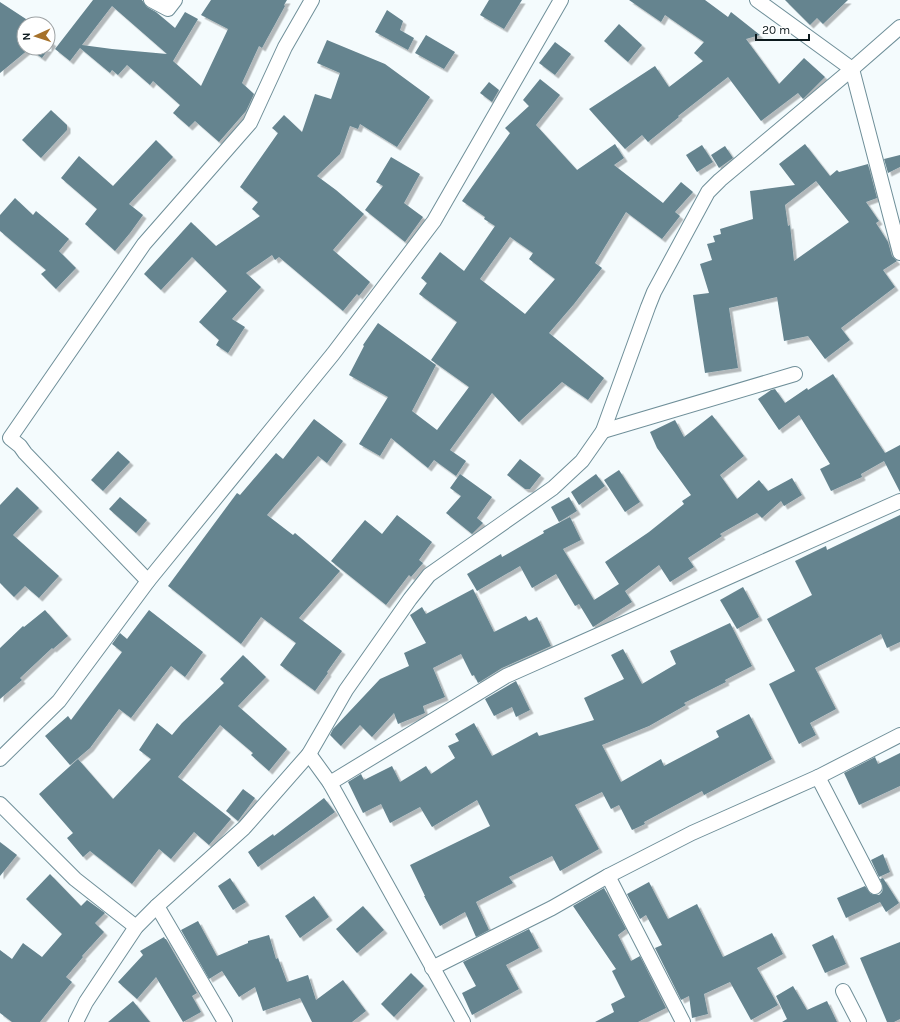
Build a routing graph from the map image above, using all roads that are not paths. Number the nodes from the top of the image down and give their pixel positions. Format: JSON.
{"nodes":[{"id":1,"x":151,"y":0,"type":"edge"},
{"id":2,"x":175,"y":0,"type":"edge"},
{"id":3,"x":312,"y":0,"type":"edge"},
{"id":4,"x":561,"y":0,"type":"edge"},
{"id":5,"x":757,"y":0,"type":"edge"},
{"id":6,"x":900,"y":26,"type":"edge"},
{"id":7,"x":852,"y":69,"type":"junction"},
{"id":8,"x":900,"y":253,"type":"edge"},
{"id":9,"x":795,"y":374,"type":"dead end"},
{"id":10,"x":603,"y":431,"type":"junction"},
{"id":11,"x":900,"y":501,"type":"edge"},
{"id":12,"x":148,"y":580,"type":"junction"},
{"id":13,"x":900,"y":735,"type":"edge"},
{"id":14,"x":309,"y":754,"type":"junction"},
{"id":15,"x":0,"y":759,"type":"edge"},
{"id":16,"x":818,"y":777,"type":"junction"},
{"id":17,"x":330,"y":783,"type":"junction"},
{"id":18,"x":0,"y":804,"type":"edge"},
{"id":19,"x":608,"y":876,"type":"junction"},
{"id":20,"x":875,"y":887,"type":"dead end"},
{"id":21,"x":157,"y":906,"type":"junction"},
{"id":22,"x":136,"y":927,"type":"junction"},
{"id":23,"x":432,"y":968,"type":"junction"},
{"id":24,"x":843,"y":991,"type":"dead end"},
{"id":25,"x":76,"y":1022,"type":"edge"},
{"id":26,"x":225,"y":1022,"type":"edge"},
{"id":27,"x":463,"y":1022,"type":"edge"},
{"id":28,"x":683,"y":1022,"type":"edge"},
{"id":29,"x":858,"y":1022,"type":"edge"}],
"edges":[{"from":1,"to":2,"type":"street"},
{"from":3,"to":12,"type":"street"},
{"from":4,"to":12,"type":"street"},
{"from":5,"to":7,"type":"street"},
{"from":6,"to":7,"type":"street"},
{"from":7,"to":8,"type":"street"},
{"from":7,"to":10,"type":"street"},
{"from":9,"to":10,"type":"street"},
{"from":10,"to":14,"type":"street"},
{"from":11,"to":17,"type":"street"},
{"from":12,"to":15,"type":"street"},
{"from":13,"to":16,"type":"street"},
{"from":14,"to":17,"type":"street"},
{"from":14,"to":21,"type":"street"},
{"from":16,"to":19,"type":"street"},
{"from":16,"to":20,"type":"street"},
{"from":17,"to":23,"type":"street"},
{"from":18,"to":22,"type":"street"},
{"from":19,"to":23,"type":"street"},
{"from":19,"to":28,"type":"street"},
{"from":21,"to":22,"type":"street"},
{"from":21,"to":26,"type":"street"},
{"from":22,"to":25,"type":"street"},
{"from":23,"to":27,"type":"street"},
{"from":24,"to":29,"type":"street"}]}
